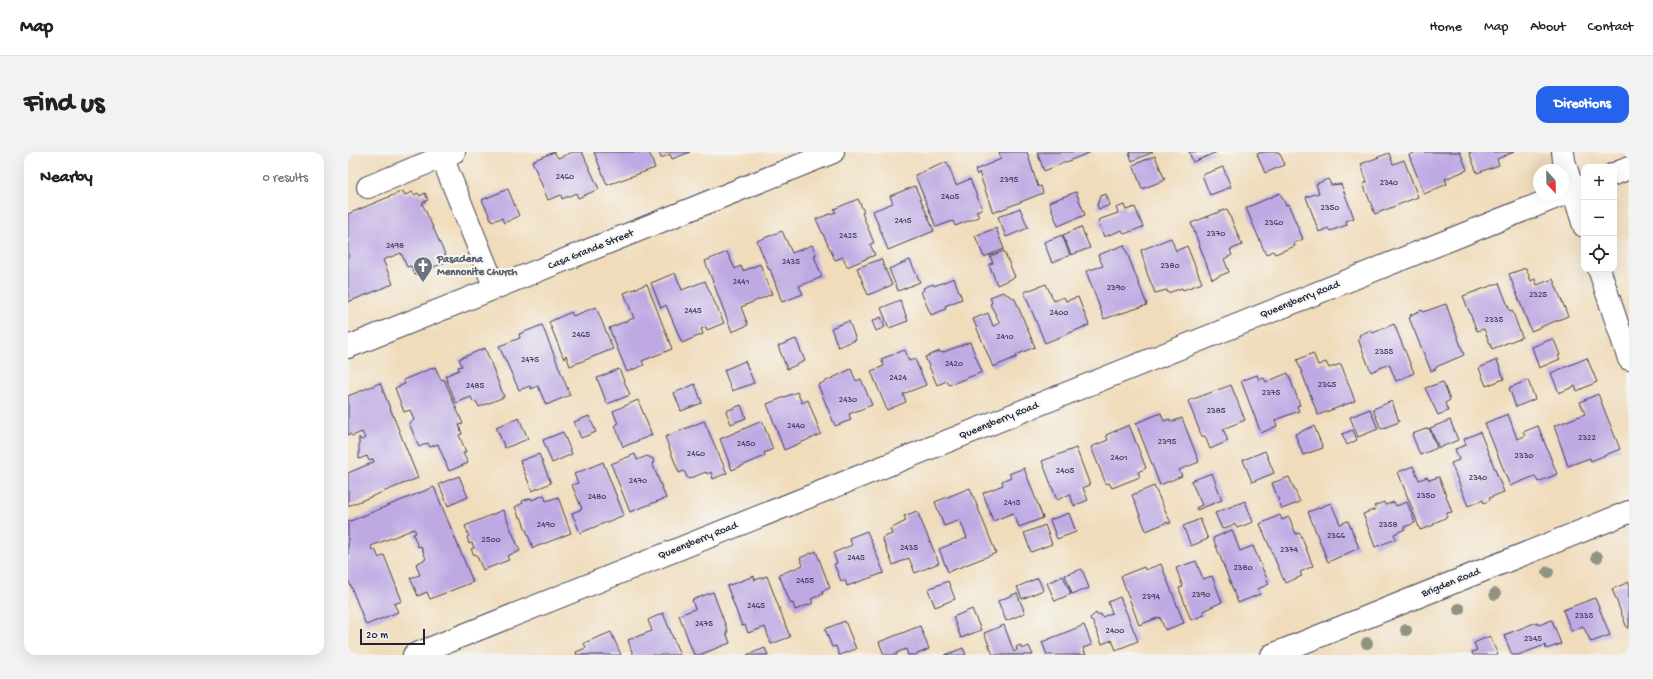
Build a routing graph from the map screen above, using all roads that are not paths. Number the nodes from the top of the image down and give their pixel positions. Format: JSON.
{"nodes":[{"id":1,"x":833,"y":152,"type":"edge"},
{"id":2,"x":1563,"y":152,"type":"edge"},
{"id":3,"x":448,"y":154,"type":"edge"},
{"id":4,"x":1629,"y":168,"type":"edge"},
{"id":5,"x":1617,"y":173,"type":"edge"},
{"id":6,"x":368,"y":187,"type":"dead end"},
{"id":7,"x":1578,"y":188,"type":"edge"},
{"id":8,"x":1581,"y":207,"type":"edge"},
{"id":9,"x":1599,"y":272,"type":"edge"},
{"id":10,"x":495,"y":288,"type":"junction"},
{"id":11,"x":348,"y":347,"type":"edge"},
{"id":12,"x":1629,"y":358,"type":"edge"},
{"id":13,"x":1629,"y":512,"type":"edge"},
{"id":14,"x":414,"y":655,"type":"edge"},
{"id":15,"x":1272,"y":655,"type":"edge"}],
"edges":[{"from":1,"to":10,"type":"street","name":"Casa Grande Street"},
{"from":2,"to":7,"type":"street"},
{"from":3,"to":6,"type":"street"},
{"from":3,"to":10,"type":"street"},
{"from":4,"to":5,"type":"street"},
{"from":7,"to":8,"type":"street"},
{"from":7,"to":14,"type":"street","name":"Queensberry Road"},
{"from":9,"to":12,"type":"street"},
{"from":10,"to":11,"type":"street","name":"Casa Grande Street"},
{"from":13,"to":15,"type":"street","name":"Brigden Road"}]}
